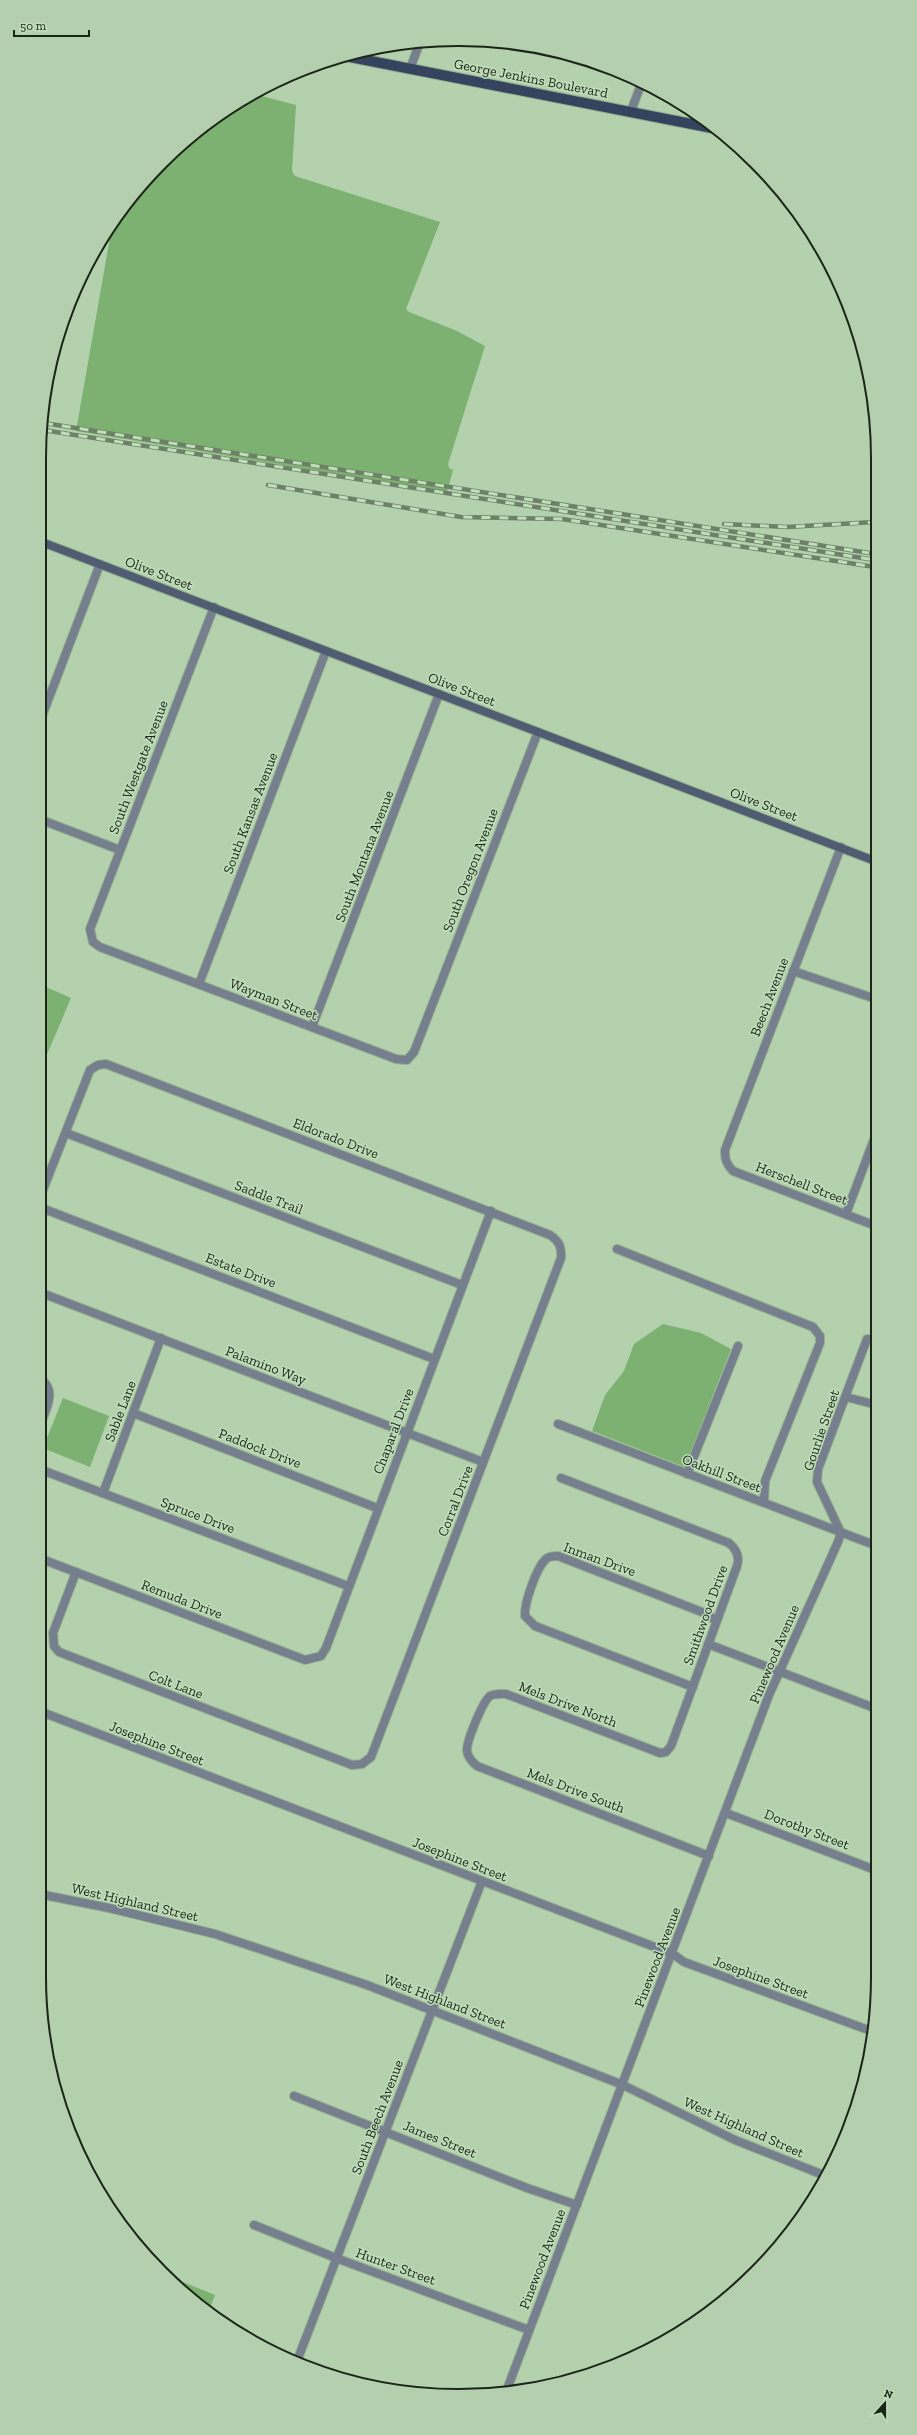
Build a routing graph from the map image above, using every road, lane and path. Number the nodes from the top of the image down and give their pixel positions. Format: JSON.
{"nodes":[{"id":1,"x":418,"y":49,"type":"edge"},
{"id":2,"x":358,"y":59,"type":"edge"},
{"id":3,"x":410,"y":69,"type":"junction"},
{"id":4,"x":640,"y":88,"type":"edge"},
{"id":5,"x":631,"y":111,"type":"junction"},
{"id":6,"x":703,"y":126,"type":"edge"},
{"id":7,"x":46,"y":544,"type":"edge"},
{"id":8,"x":100,"y":564,"type":"junction"},
{"id":9,"x":214,"y":607,"type":"junction"},
{"id":10,"x":326,"y":651,"type":"junction"},
{"id":11,"x":439,"y":694,"type":"junction"},
{"id":12,"x":46,"y":706,"type":"edge"},
{"id":13,"x":538,"y":732,"type":"junction"},
{"id":14,"x":46,"y":821,"type":"edge"},
{"id":15,"x":841,"y":847,"type":"junction"},
{"id":16,"x":120,"y":850,"type":"junction"},
{"id":17,"x":871,"y":858,"type":"edge"},
{"id":18,"x":91,"y":937,"type":"joint"},
{"id":19,"x":793,"y":972,"type":"junction"},
{"id":20,"x":199,"y":984,"type":"junction"},
{"id":21,"x":871,"y":997,"type":"edge"},
{"id":22,"x":428,"y":1018,"type":"joint"},
{"id":23,"x":312,"y":1028,"type":"junction"},
{"id":24,"x":66,"y":1133,"type":"junction"},
{"id":25,"x":871,"y":1147,"type":"edge"},
{"id":26,"x":725,"y":1157,"type":"joint"},
{"id":27,"x":46,"y":1183,"type":"edge"},
{"id":28,"x":46,"y":1210,"type":"edge"},
{"id":29,"x":491,"y":1211,"type":"junction"},
{"id":30,"x":846,"y":1214,"type":"junction"},
{"id":31,"x":871,"y":1224,"type":"edge"},
{"id":32,"x":560,"y":1245,"type":"joint"},
{"id":33,"x":617,"y":1249,"type":"dead end"},
{"id":34,"x":462,"y":1286,"type":"junction"},
{"id":35,"x":46,"y":1295,"type":"edge"},
{"id":36,"x":161,"y":1338,"type":"junction"},
{"id":37,"x":871,"y":1339,"type":"edge"},
{"id":38,"x":738,"y":1346,"type":"dead end"},
{"id":39,"x":434,"y":1359,"type":"junction"},
{"id":40,"x":46,"y":1385,"type":"edge"},
{"id":41,"x":846,"y":1397,"type":"junction"},
{"id":42,"x":871,"y":1403,"type":"edge"},
{"id":43,"x":46,"y":1407,"type":"edge"},
{"id":44,"x":133,"y":1413,"type":"junction"},
{"id":45,"x":558,"y":1424,"type":"dead end"},
{"id":46,"x":406,"y":1433,"type":"junction"},
{"id":47,"x":483,"y":1462,"type":"junction"},
{"id":48,"x":46,"y":1472,"type":"edge"},
{"id":49,"x":687,"y":1474,"type":"junction"},
{"id":50,"x":561,"y":1478,"type":"dead end"},
{"id":51,"x":103,"y":1492,"type":"junction"},
{"id":52,"x":764,"y":1502,"type":"junction"},
{"id":53,"x":377,"y":1508,"type":"junction"},
{"id":54,"x":841,"y":1533,"type":"junction"},
{"id":55,"x":871,"y":1544,"type":"edge"},
{"id":56,"x":46,"y":1561,"type":"edge"},
{"id":57,"x":76,"y":1572,"type":"junction"},
{"id":58,"x":348,"y":1586,"type":"junction"},
{"id":59,"x":716,"y":1621,"type":"junction"},
{"id":60,"x":708,"y":1644,"type":"junction"},
{"id":61,"x":317,"y":1658,"type":"joint"},
{"id":62,"x":780,"y":1672,"type":"junction"},
{"id":63,"x":692,"y":1687,"type":"junction"},
{"id":64,"x":871,"y":1707,"type":"edge"},
{"id":65,"x":46,"y":1714,"type":"edge"},
{"id":66,"x":475,"y":1724,"type":"joint"},
{"id":67,"x":666,"y":1752,"type":"joint"},
{"id":68,"x":365,"y":1763,"type":"joint"},
{"id":69,"x":726,"y":1813,"type":"junction"},
{"id":70,"x":709,"y":1856,"type":"junction"},
{"id":71,"x":871,"y":1867,"type":"edge"},
{"id":72,"x":482,"y":1882,"type":"junction"},
{"id":73,"x":46,"y":1895,"type":"edge"},
{"id":74,"x":673,"y":1954,"type":"junction"},
{"id":75,"x":432,"y":2012,"type":"junction"},
{"id":76,"x":867,"y":2030,"type":"edge"},
{"id":77,"x":623,"y":2085,"type":"junction"},
{"id":78,"x":294,"y":2096,"type":"dead end"},
{"id":79,"x":385,"y":2131,"type":"junction"},
{"id":80,"x":821,"y":2174,"type":"edge"},
{"id":81,"x":577,"y":2205,"type":"junction"},
{"id":82,"x":254,"y":2225,"type":"dead end"},
{"id":83,"x":336,"y":2258,"type":"junction"},
{"id":84,"x":529,"y":2330,"type":"junction"},
{"id":85,"x":298,"y":2356,"type":"edge"},
{"id":86,"x":508,"y":2385,"type":"edge"}],
"edges":[{"from":1,"to":3,"type":"street"},
{"from":2,"to":3,"type":"main road","name":"George Jenkins Boulevard"},
{"from":3,"to":5,"type":"main road","name":"George Jenkins Boulevard"},
{"from":4,"to":5,"type":"street"},
{"from":5,"to":6,"type":"main road","name":"George Jenkins Boulevard"},
{"from":7,"to":8,"type":"main road","name":"Olive Street"},
{"from":8,"to":9,"type":"main road","name":"Olive Street"},
{"from":8,"to":12,"type":"street"},
{"from":9,"to":10,"type":"main road","name":"Olive Street"},
{"from":9,"to":16,"type":"street","name":"South Westgate Avenue"},
{"from":10,"to":11,"type":"main road","name":"Olive Street"},
{"from":10,"to":20,"type":"street","name":"South Kansas Avenue"},
{"from":11,"to":13,"type":"main road","name":"Olive Street"},
{"from":11,"to":23,"type":"street","name":"South Montana Avenue"},
{"from":13,"to":15,"type":"main road","name":"Olive Street"},
{"from":13,"to":22,"type":"street","name":"South Oregon Avenue"},
{"from":14,"to":16,"type":"street"},
{"from":15,"to":17,"type":"main road","name":"Olive Street"},
{"from":15,"to":19,"type":"street","name":"Beech Avenue"},
{"from":16,"to":18,"type":"street","name":"South Westgate Avenue"},
{"from":18,"to":20,"type":"street","name":"Wayman Street"},
{"from":19,"to":21,"type":"street"},
{"from":19,"to":26,"type":"street","name":"Beech Avenue"},
{"from":20,"to":23,"type":"street","name":"Wayman Street"},
{"from":22,"to":23,"type":"street","name":"Wayman Street"},
{"from":24,"to":27,"type":"street"},
{"from":24,"to":29,"type":"street","name":"Eldorado Drive"},
{"from":24,"to":34,"type":"street","name":"Saddle Trail"},
{"from":25,"to":30,"type":"street"},
{"from":26,"to":30,"type":"street","name":"Herschell Street"},
{"from":28,"to":39,"type":"street","name":"Estate Drive"},
{"from":29,"to":32,"type":"street","name":"Eldorado Drive"},
{"from":29,"to":34,"type":"street","name":"Chaparal Drive"},
{"from":30,"to":31,"type":"street","name":"Herschell Street"},
{"from":32,"to":47,"type":"street","name":"Corral Drive"},
{"from":33,"to":52,"type":"street"},
{"from":34,"to":39,"type":"street","name":"Chaparal Drive"},
{"from":35,"to":36,"type":"street","name":"Palamino Way"},
{"from":36,"to":44,"type":"street","name":"Sable Lane"},
{"from":36,"to":46,"type":"street","name":"Palamino Way"},
{"from":37,"to":41,"type":"street","name":"Gourlie Street"},
{"from":38,"to":49,"type":"street"},
{"from":39,"to":46,"type":"street","name":"Chaparal Drive"},
{"from":40,"to":43,"type":"street"},
{"from":41,"to":42,"type":"street"},
{"from":41,"to":54,"type":"street","name":"Gourlie Street"},
{"from":44,"to":51,"type":"street","name":"Sable Lane"},
{"from":44,"to":53,"type":"street","name":"Paddock Drive"},
{"from":45,"to":49,"type":"street","name":"Oakhill Street"},
{"from":46,"to":47,"type":"street","name":"Palamino Way"},
{"from":46,"to":53,"type":"street","name":"Chaparal Drive"},
{"from":47,"to":68,"type":"street","name":"Corral Drive"},
{"from":48,"to":51,"type":"street","name":"Spruce Drive"},
{"from":49,"to":52,"type":"street","name":"Oakhill Street"},
{"from":50,"to":59,"type":"street","name":"Smithwood Drive"},
{"from":51,"to":58,"type":"street","name":"Spruce Drive"},
{"from":52,"to":54,"type":"street","name":"Oakhill Street"},
{"from":53,"to":58,"type":"street","name":"Chaparal Drive"},
{"from":54,"to":55,"type":"street","name":"Oakhill Street"},
{"from":54,"to":62,"type":"street","name":"Pinewood Avenue"},
{"from":56,"to":57,"type":"street","name":"Remuda Drive"},
{"from":57,"to":61,"type":"street","name":"Remuda Drive"},
{"from":57,"to":68,"type":"street","name":"Colt Lane"},
{"from":58,"to":61,"type":"street","name":"Chaparal Drive"},
{"from":59,"to":60,"type":"street","name":"Smithwood Drive"},
{"from":59,"to":63,"type":"street","name":"Inman Drive"},
{"from":60,"to":62,"type":"street"},
{"from":60,"to":63,"type":"street","name":"Smithwood Drive"},
{"from":62,"to":64,"type":"street"},
{"from":62,"to":69,"type":"street","name":"Pinewood Avenue"},
{"from":63,"to":67,"type":"street","name":"Smithwood Drive"},
{"from":65,"to":72,"type":"street","name":"Josephine Street"},
{"from":66,"to":67,"type":"street","name":"Mels Drive North"},
{"from":66,"to":70,"type":"street","name":"Mels Drive South"},
{"from":69,"to":70,"type":"street","name":"Pinewood Avenue"},
{"from":69,"to":71,"type":"street","name":"Dorothy Street"},
{"from":70,"to":74,"type":"street","name":"Pinewood Avenue"},
{"from":72,"to":74,"type":"street","name":"Josephine Street"},
{"from":72,"to":75,"type":"street","name":"South Beech Avenue"},
{"from":73,"to":75,"type":"street","name":"West Highland Street"},
{"from":74,"to":76,"type":"street","name":"Josephine Street"},
{"from":74,"to":77,"type":"street","name":"Pinewood Avenue"},
{"from":75,"to":77,"type":"street","name":"West Highland Street"},
{"from":75,"to":79,"type":"street","name":"South Beech Avenue"},
{"from":77,"to":80,"type":"street","name":"West Highland Street"},
{"from":77,"to":81,"type":"street","name":"Pinewood Avenue"},
{"from":78,"to":79,"type":"street","name":"James Street"},
{"from":79,"to":81,"type":"street","name":"James Street"},
{"from":79,"to":83,"type":"street","name":"South Beech Avenue"},
{"from":81,"to":84,"type":"street","name":"Pinewood Avenue"},
{"from":82,"to":83,"type":"street","name":"Hunter Street"},
{"from":83,"to":84,"type":"street","name":"Hunter Street"},
{"from":83,"to":85,"type":"street","name":"South Beech Avenue"},
{"from":84,"to":86,"type":"street","name":"Pinewood Avenue"}]}
